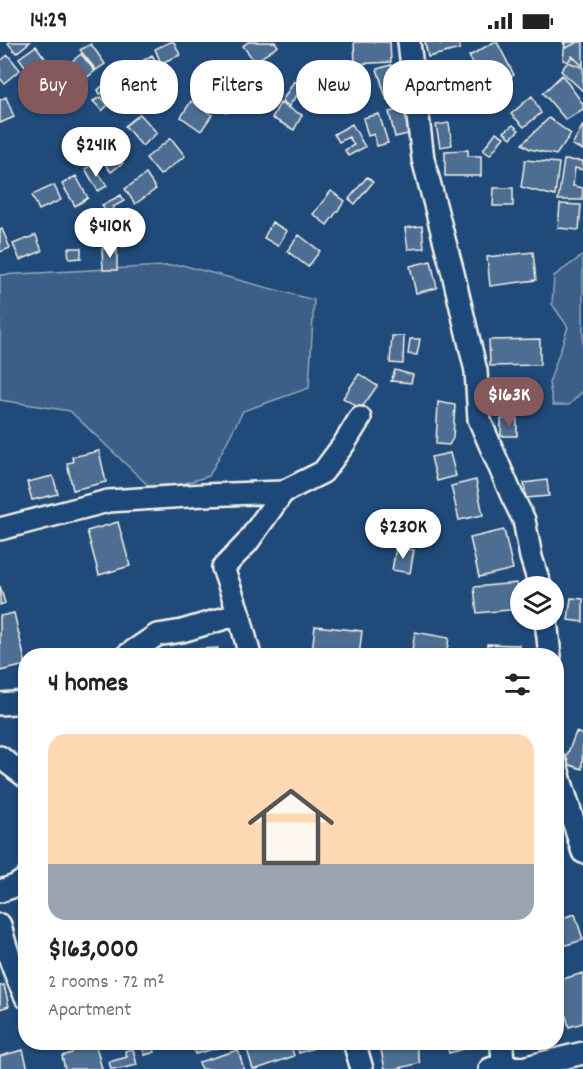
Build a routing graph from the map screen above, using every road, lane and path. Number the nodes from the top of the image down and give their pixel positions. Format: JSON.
{"nodes":[{"id":1,"x":409,"y":42,"type":"edge"},
{"id":2,"x":360,"y":418,"type":"dead end"},
{"id":3,"x":284,"y":492,"type":"junction"},
{"id":4,"x":0,"y":529,"type":"edge"},
{"id":5,"x":537,"y":576,"type":"edge"},
{"id":6,"x":239,"y":614,"type":"junction"},
{"id":7,"x":547,"y":630,"type":"edge"},
{"id":8,"x":138,"y":648,"type":"edge"},
{"id":9,"x":248,"y":648,"type":"edge"},
{"id":10,"x":549,"y":648,"type":"edge"},
{"id":11,"x":18,"y":703,"type":"edge"},
{"id":12,"x":0,"y":704,"type":"edge"},
{"id":13,"x":0,"y":757,"type":"edge"},
{"id":14,"x":18,"y":771,"type":"edge"},
{"id":15,"x":564,"y":792,"type":"edge"},
{"id":16,"x":583,"y":852,"type":"edge"},
{"id":17,"x":18,"y":884,"type":"edge"},
{"id":18,"x":0,"y":891,"type":"edge"},
{"id":19,"x":0,"y":925,"type":"edge"},
{"id":20,"x":18,"y":982,"type":"edge"},
{"id":21,"x":356,"y":1050,"type":"edge"},
{"id":22,"x":503,"y":1050,"type":"edge"},
{"id":23,"x":583,"y":1053,"type":"edge"},
{"id":24,"x":510,"y":1068,"type":"edge"},
{"id":25,"x":362,"y":1069,"type":"edge"}],
"edges":[{"from":1,"to":5,"type":"street"},
{"from":2,"to":3,"type":"street"},
{"from":3,"to":4,"type":"street"},
{"from":3,"to":6,"type":"street"},
{"from":6,"to":8,"type":"street"},
{"from":6,"to":9,"type":"street"},
{"from":7,"to":10,"type":"street"},
{"from":11,"to":12,"type":"street"},
{"from":13,"to":14,"type":"street"},
{"from":15,"to":16,"type":"street"},
{"from":17,"to":18,"type":"street"},
{"from":19,"to":20,"type":"street"},
{"from":21,"to":25,"type":"street"},
{"from":22,"to":24,"type":"street"},
{"from":23,"to":24,"type":"street"}]}
